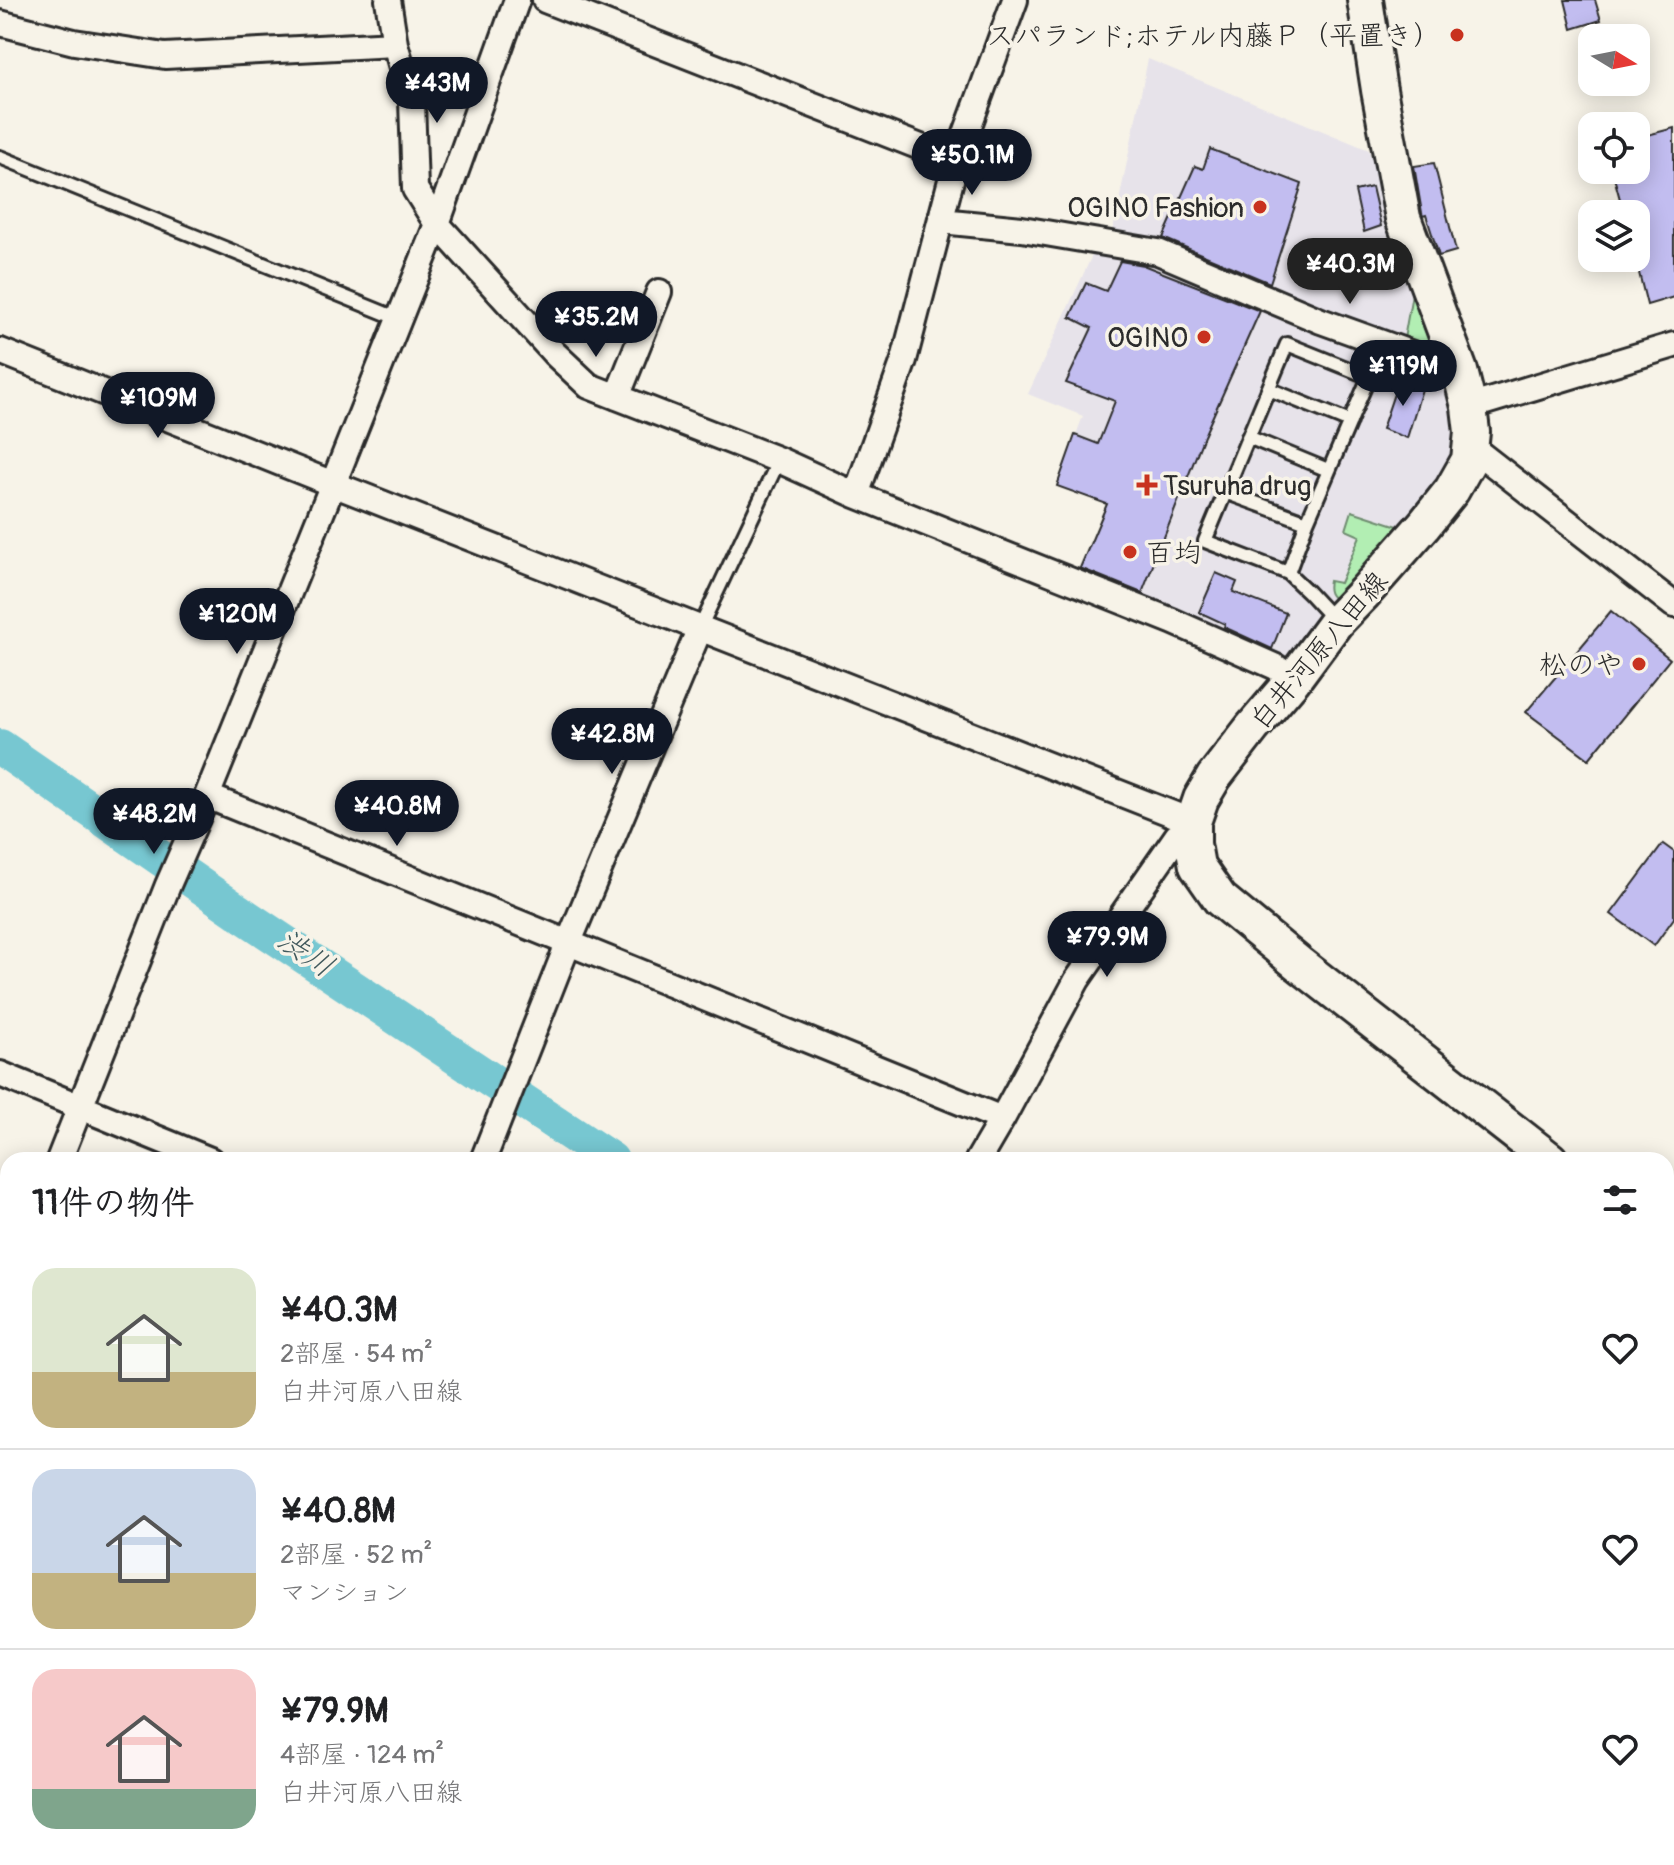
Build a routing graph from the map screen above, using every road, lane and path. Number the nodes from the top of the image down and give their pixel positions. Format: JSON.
{"nodes":[{"id":1,"x":388,"y":0,"type":"edge"},
{"id":2,"x":517,"y":0,"type":"edge"},
{"id":3,"x":545,"y":0,"type":"edge"},
{"id":4,"x":1015,"y":0,"type":"edge"},
{"id":5,"x":1365,"y":0,"type":"edge"},
{"id":6,"x":0,"y":23,"type":"edge"},
{"id":7,"x":395,"y":44,"type":"junction"},
{"id":8,"x":0,"y":157,"type":"edge"},
{"id":9,"x":956,"y":161,"type":"junction"},
{"id":10,"x":941,"y":221,"type":"junction"},
{"id":11,"x":437,"y":224,"type":"junction"},
{"id":12,"x":659,"y":292,"type":"dead end"},
{"id":13,"x":399,"y":319,"type":"junction"},
{"id":14,"x":1674,"y":345,"type":"edge"},
{"id":15,"x":0,"y":351,"type":"edge"},
{"id":16,"x":1460,"y":371,"type":"junction"},
{"id":17,"x":1269,"y":389,"type":"junction"},
{"id":18,"x":617,"y":397,"type":"junction"},
{"id":19,"x":1469,"y":407,"type":"junction"},
{"id":20,"x":1350,"y":422,"type":"junction"},
{"id":21,"x":1248,"y":437,"type":"junction"},
{"id":22,"x":1470,"y":446,"type":"junction"},
{"id":23,"x":779,"y":460,"type":"junction"},
{"id":24,"x":1328,"y":470,"type":"junction"},
{"id":25,"x":333,"y":484,"type":"junction"},
{"id":26,"x":1225,"y":492,"type":"junction"},
{"id":27,"x":856,"y":495,"type":"junction"},
{"id":28,"x":1307,"y":522,"type":"junction"},
{"id":29,"x":1288,"y":573,"type":"junction"},
{"id":30,"x":1674,"y":605,"type":"edge"},
{"id":31,"x":1336,"y":622,"type":"junction"},
{"id":32,"x":700,"y":628,"type":"junction"},
{"id":33,"x":1293,"y":680,"type":"junction"},
{"id":34,"x":207,"y":796,"type":"junction"},
{"id":35,"x":1193,"y":822,"type":"junction"},
{"id":36,"x":568,"y":944,"type":"junction"},
{"id":37,"x":0,"y":1074,"type":"edge"},
{"id":38,"x":81,"y":1106,"type":"junction"},
{"id":39,"x":1002,"y":1119,"type":"junction"},
{"id":40,"x":62,"y":1152,"type":"edge"},
{"id":41,"x":191,"y":1152,"type":"edge"},
{"id":42,"x":486,"y":1152,"type":"edge"},
{"id":43,"x":983,"y":1152,"type":"edge"},
{"id":44,"x":1540,"y":1152,"type":"edge"}],
"edges":[{"from":1,"to":7,"type":"street"},
{"from":2,"to":11,"type":"street"},
{"from":3,"to":9,"type":"street"},
{"from":4,"to":9,"type":"street"},
{"from":5,"to":16,"type":"main road","name":"白井河原八田線"},
{"from":6,"to":7,"type":"street"},
{"from":7,"to":11,"type":"street"},
{"from":8,"to":13,"type":"lane"},
{"from":9,"to":10,"type":"street"},
{"from":10,"to":16,"type":"street"},
{"from":10,"to":27,"type":"street"},
{"from":11,"to":13,"type":"street"},
{"from":11,"to":18,"type":"street"},
{"from":12,"to":18,"type":"street"},
{"from":13,"to":25,"type":"street"},
{"from":14,"to":19,"type":"street"},
{"from":15,"to":25,"type":"street"},
{"from":16,"to":19,"type":"main road","name":"白井河原八田線"},
{"from":17,"to":20,"type":"lane"},
{"from":17,"to":20,"type":"lane"},
{"from":17,"to":21,"type":"lane"},
{"from":18,"to":23,"type":"street"},
{"from":19,"to":22,"type":"main road","name":"白井河原八田線"},
{"from":20,"to":24,"type":"lane"},
{"from":21,"to":24,"type":"lane"},
{"from":21,"to":26,"type":"lane"},
{"from":22,"to":30,"type":"street"},
{"from":22,"to":31,"type":"main road","name":"白井河原八田線"},
{"from":23,"to":27,"type":"street"},
{"from":23,"to":32,"type":"lane"},
{"from":24,"to":28,"type":"lane"},
{"from":25,"to":32,"type":"street"},
{"from":25,"to":34,"type":"street"},
{"from":26,"to":28,"type":"lane"},
{"from":26,"to":29,"type":"lane"},
{"from":27,"to":33,"type":"street"},
{"from":28,"to":29,"type":"lane"},
{"from":29,"to":31,"type":"lane"},
{"from":31,"to":33,"type":"main road","name":"白井河原八田線"},
{"from":32,"to":35,"type":"street"},
{"from":32,"to":36,"type":"street"},
{"from":33,"to":35,"type":"main road","name":"白井河原八田線"},
{"from":34,"to":36,"type":"street"},
{"from":34,"to":38,"type":"street"},
{"from":35,"to":39,"type":"street"},
{"from":35,"to":44,"type":"main road","name":"白井河原八田線"},
{"from":36,"to":39,"type":"street"},
{"from":36,"to":42,"type":"street"},
{"from":37,"to":38,"type":"street"},
{"from":38,"to":40,"type":"street"},
{"from":38,"to":41,"type":"street"},
{"from":39,"to":43,"type":"street"}]}
